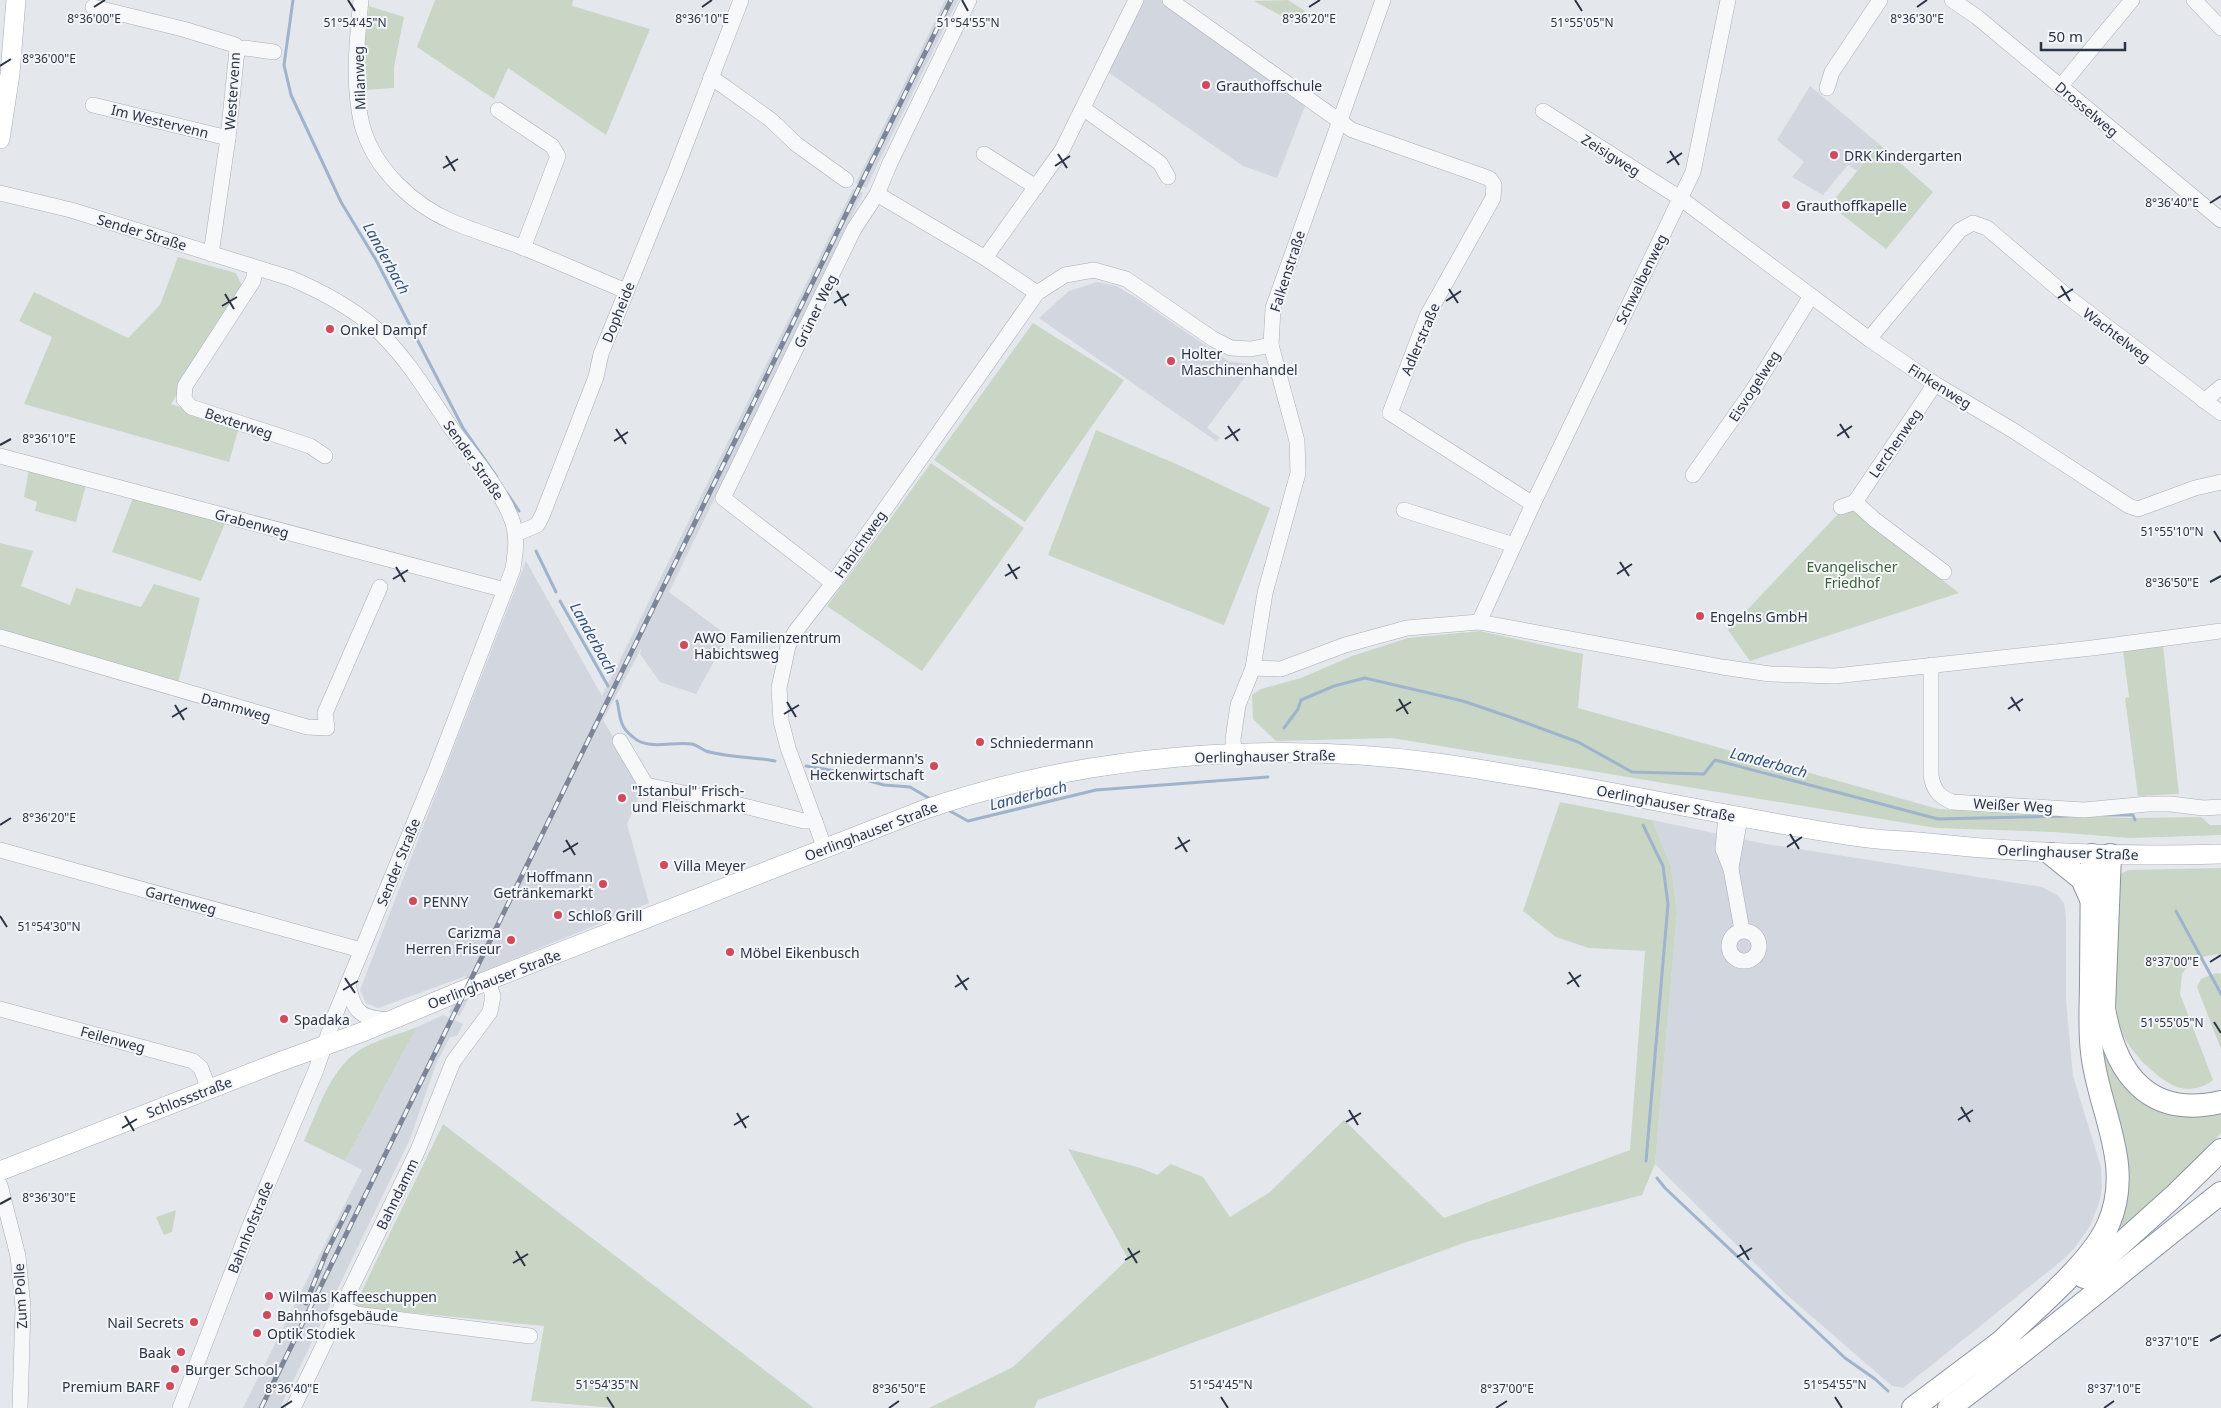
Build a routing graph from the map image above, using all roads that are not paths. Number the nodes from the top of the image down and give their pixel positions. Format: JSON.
{"nodes":[{"id":1,"x":16,"y":0,"type":"edge"},
{"id":2,"x":361,"y":0,"type":"edge"},
{"id":3,"x":741,"y":0,"type":"edge"},
{"id":4,"x":969,"y":0,"type":"edge"},
{"id":5,"x":1136,"y":0,"type":"edge"},
{"id":6,"x":1170,"y":0,"type":"edge"},
{"id":7,"x":1383,"y":0,"type":"edge"},
{"id":8,"x":1728,"y":0,"type":"edge"},
{"id":9,"x":1880,"y":0,"type":"edge"},
{"id":10,"x":1952,"y":0,"type":"edge"},
{"id":11,"x":2132,"y":0,"type":"edge"},
{"id":12,"x":2194,"y":0,"type":"edge"},
{"id":13,"x":93,"y":7,"type":"dead end"},
{"id":14,"x":2221,"y":28,"type":"edge"},
{"id":15,"x":237,"y":50,"type":"junction"},
{"id":16,"x":274,"y":52,"type":"dead end"},
{"id":17,"x":711,"y":77,"type":"junction"},
{"id":18,"x":2060,"y":87,"type":"junction"},
{"id":19,"x":1827,"y":88,"type":"dead end"},
{"id":20,"x":93,"y":105,"type":"dead end"},
{"id":21,"x":1084,"y":109,"type":"junction"},
{"id":22,"x":498,"y":110,"type":"dead end"},
{"id":23,"x":1542,"y":111,"type":"dead end"},
{"id":24,"x":1340,"y":123,"type":"junction"},
{"id":25,"x":228,"y":138,"type":"junction"},
{"id":26,"x":0,"y":139,"type":"edge"},
{"id":27,"x":984,"y":154,"type":"dead end"},
{"id":28,"x":1168,"y":177,"type":"dead end"},
{"id":29,"x":846,"y":180,"type":"dead end"},
{"id":30,"x":1036,"y":188,"type":"junction"},
{"id":31,"x":0,"y":193,"type":"edge"},
{"id":32,"x":877,"y":194,"type":"junction"},
{"id":33,"x":1680,"y":198,"type":"junction"},
{"id":34,"x":2221,"y":220,"type":"edge"},
{"id":35,"x":523,"y":248,"type":"junction"},
{"id":36,"x":211,"y":254,"type":"junction"},
{"id":37,"x":985,"y":258,"type":"junction"},
{"id":38,"x":256,"y":268,"type":"junction"},
{"id":39,"x":626,"y":292,"type":"junction"},
{"id":40,"x":1037,"y":293,"type":"junction"},
{"id":41,"x":1812,"y":296,"type":"junction"},
{"id":42,"x":1869,"y":339,"type":"junction"},
{"id":43,"x":1271,"y":345,"type":"junction"},
{"id":44,"x":1935,"y":384,"type":"junction"},
{"id":45,"x":2221,"y":387,"type":"edge"},
{"id":46,"x":2204,"y":401,"type":"junction"},
{"id":47,"x":2221,"y":413,"type":"edge"},
{"id":48,"x":0,"y":456,"type":"edge"},
{"id":49,"x":325,"y":456,"type":"dead end"},
{"id":50,"x":1693,"y":475,"type":"dead end"},
{"id":51,"x":2221,"y":482,"type":"edge"},
{"id":52,"x":1855,"y":502,"type":"junction"},
{"id":53,"x":1533,"y":504,"type":"junction"},
{"id":54,"x":1840,"y":508,"type":"dead end"},
{"id":55,"x":1404,"y":510,"type":"dead end"},
{"id":56,"x":516,"y":534,"type":"junction"},
{"id":57,"x":1514,"y":545,"type":"junction"},
{"id":58,"x":1944,"y":572,"type":"dead end"},
{"id":59,"x":833,"y":583,"type":"junction"},
{"id":60,"x":380,"y":588,"type":"dead end"},
{"id":61,"x":505,"y":590,"type":"junction"},
{"id":62,"x":1479,"y":622,"type":"junction"},
{"id":63,"x":2221,"y":631,"type":"edge"},
{"id":64,"x":0,"y":637,"type":"edge"},
{"id":65,"x":1931,"y":665,"type":"junction"},
{"id":66,"x":1253,"y":668,"type":"junction"},
{"id":67,"x":620,"y":741,"type":"dead end"},
{"id":68,"x":1234,"y":754,"type":"junction"},
{"id":69,"x":2221,"y":807,"type":"edge"},
{"id":70,"x":1733,"y":817,"type":"junction"},
{"id":71,"x":814,"y":821,"type":"junction"},
{"id":72,"x":826,"y":848,"type":"junction"},
{"id":73,"x":0,"y":850,"type":"edge"},
{"id":74,"x":2052,"y":854,"type":"junction"},
{"id":75,"x":2221,"y":854,"type":"edge"},
{"id":76,"x":2101,"y":855,"type":"junction"},
{"id":77,"x":2092,"y":899,"type":"junction"},
{"id":78,"x":1742,"y":930,"type":"dead end"},
{"id":79,"x":361,"y":950,"type":"junction"},
{"id":80,"x":488,"y":981,"type":"junction"},
{"id":81,"x":348,"y":984,"type":"junction"},
{"id":82,"x":0,"y":1009,"type":"edge"},
{"id":83,"x":391,"y":1020,"type":"junction"},
{"id":84,"x":324,"y":1047,"type":"junction"},
{"id":85,"x":209,"y":1090,"type":"junction"},
{"id":86,"x":2221,"y":1102,"type":"edge"},
{"id":87,"x":2221,"y":1150,"type":"edge"},
{"id":88,"x":0,"y":1171,"type":"edge"},
{"id":89,"x":2221,"y":1179,"type":"edge"},
{"id":90,"x":0,"y":1185,"type":"edge"},
{"id":91,"x":2221,"y":1193,"type":"edge"},
{"id":92,"x":2134,"y":1261,"type":"junction"},
{"id":93,"x":342,"y":1307,"type":"junction"},
{"id":94,"x":530,"y":1336,"type":"dead end"},
{"id":95,"x":1998,"y":1344,"type":"junction"},
{"id":96,"x":20,"y":1408,"type":"edge"},
{"id":97,"x":180,"y":1408,"type":"edge"},
{"id":98,"x":293,"y":1408,"type":"edge"},
{"id":99,"x":1913,"y":1408,"type":"edge"},
{"id":100,"x":1949,"y":1408,"type":"edge"}],
"edges":[{"from":1,"to":26,"type":"main road"},
{"from":2,"to":35,"type":"street","name":"Milanweg"},
{"from":3,"to":17,"type":"street","name":"Dopheide"},
{"from":4,"to":32,"type":"street","name":"Grüner Weg"},
{"from":5,"to":21,"type":"street"},
{"from":6,"to":24,"type":"street"},
{"from":7,"to":24,"type":"street","name":"Falkenstraße"},
{"from":8,"to":33,"type":"street","name":"Schwalbenweg"},
{"from":9,"to":19,"type":"street"},
{"from":10,"to":18,"type":"street","name":"Drosselweg"},
{"from":11,"to":18,"type":"street"},
{"from":12,"to":14,"type":"street"},
{"from":13,"to":15,"type":"street","name":"Westervenn"},
{"from":15,"to":16,"type":"street"},
{"from":15,"to":25,"type":"street","name":"Westervenn"},
{"from":17,"to":29,"type":"street"},
{"from":17,"to":39,"type":"street","name":"Dopheide"},
{"from":18,"to":34,"type":"street","name":"Drosselweg"},
{"from":20,"to":25,"type":"street","name":"Im Westervenn"},
{"from":21,"to":28,"type":"street"},
{"from":21,"to":30,"type":"street"},
{"from":22,"to":35,"type":"street"},
{"from":23,"to":33,"type":"street","name":"Zeisigweg"},
{"from":24,"to":43,"type":"street","name":"Falkenstraße"},
{"from":24,"to":53,"type":"street","name":"Adlerstraße"},
{"from":25,"to":36,"type":"street","name":"Westervenn"},
{"from":27,"to":30,"type":"street"},
{"from":30,"to":37,"type":"street"},
{"from":31,"to":36,"type":"street","name":"Sender Straße"},
{"from":32,"to":37,"type":"street"},
{"from":32,"to":59,"type":"street","name":"Grüner Weg"},
{"from":33,"to":41,"type":"street","name":"Finkenweg"},
{"from":33,"to":53,"type":"street","name":"Schwalbenweg"},
{"from":35,"to":39,"type":"street","name":"Milanweg"},
{"from":36,"to":38,"type":"street","name":"Sender Straße"},
{"from":37,"to":40,"type":"street"},
{"from":38,"to":49,"type":"street","name":"Bexterweg"},
{"from":38,"to":56,"type":"street","name":"Sender Straße"},
{"from":39,"to":56,"type":"street","name":"Dopheide"},
{"from":40,"to":43,"type":"street","name":"Habichtweg"},
{"from":40,"to":59,"type":"street","name":"Habichtweg"},
{"from":41,"to":42,"type":"street","name":"Finkenweg"},
{"from":41,"to":50,"type":"street","name":"Eisvogelweg"},
{"from":42,"to":44,"type":"street","name":"Finkenweg"},
{"from":42,"to":46,"type":"street","name":"Wachtelweg"},
{"from":43,"to":66,"type":"street","name":"Falkenstraße"},
{"from":44,"to":51,"type":"street","name":"Finkenweg"},
{"from":44,"to":52,"type":"street","name":"Lerchenweg"},
{"from":45,"to":46,"type":"street"},
{"from":46,"to":47,"type":"street","name":"Wachtelweg"},
{"from":48,"to":61,"type":"street","name":"Grabenweg"},
{"from":52,"to":54,"type":"street"},
{"from":52,"to":58,"type":"street"},
{"from":53,"to":57,"type":"street","name":"Schwalbenweg"},
{"from":55,"to":57,"type":"street"},
{"from":56,"to":61,"type":"street","name":"Sender Straße"},
{"from":57,"to":62,"type":"street","name":"Schwalbenweg"},
{"from":59,"to":71,"type":"street","name":"Habichtweg"},
{"from":60,"to":64,"type":"street","name":"Dammweg"},
{"from":61,"to":79,"type":"street","name":"Sender Straße"},
{"from":62,"to":65,"type":"street"},
{"from":62,"to":66,"type":"street"},
{"from":63,"to":65,"type":"street"},
{"from":65,"to":69,"type":"street","name":"Weißer Weg"},
{"from":66,"to":68,"type":"street","name":"Falkenstraße"},
{"from":67,"to":71,"type":"street"},
{"from":68,"to":70,"type":"main road","name":"Oerlinghauser Straße"},
{"from":68,"to":72,"type":"main road","name":"Oerlinghauser Straße"},
{"from":70,"to":74,"type":"main road","name":"Oerlinghauser Straße"},
{"from":70,"to":78,"type":"street"},
{"from":71,"to":72,"type":"street","name":"Habichtweg"},
{"from":72,"to":80,"type":"main road","name":"Oerlinghauser Straße"},
{"from":73,"to":79,"type":"street","name":"Gartenweg"},
{"from":74,"to":76,"type":"main road","name":"Oerlinghauser Straße"},
{"from":74,"to":77,"type":"highway"},
{"from":75,"to":76,"type":"main road","name":"Oerlinghauser Straße"},
{"from":76,"to":77,"type":"highway"},
{"from":76,"to":86,"type":"highway"},
{"from":77,"to":95,"type":"highway"},
{"from":79,"to":81,"type":"street","name":"Sender Straße"},
{"from":80,"to":83,"type":"main road","name":"Oerlinghauser Straße"},
{"from":80,"to":93,"type":"street","name":"Bahndamm"},
{"from":81,"to":83,"type":"street"},
{"from":81,"to":84,"type":"street","name":"Sender Straße"},
{"from":82,"to":85,"type":"street","name":"Feilenweg"},
{"from":83,"to":84,"type":"main road","name":"Oerlinghauser Straße"},
{"from":84,"to":85,"type":"main road","name":"Schlossstraße"},
{"from":84,"to":97,"type":"street","name":"Bahnhofstraße"},
{"from":85,"to":88,"type":"main road","name":"Schlossstraße"},
{"from":87,"to":95,"type":"highway"},
{"from":89,"to":92,"type":"highway"},
{"from":90,"to":96,"type":"street","name":"Zum Polle"},
{"from":91,"to":92,"type":"highway"},
{"from":92,"to":100,"type":"highway"},
{"from":93,"to":94,"type":"street"},
{"from":93,"to":98,"type":"street","name":"Bahndamm"},
{"from":95,"to":99,"type":"highway"}]}
